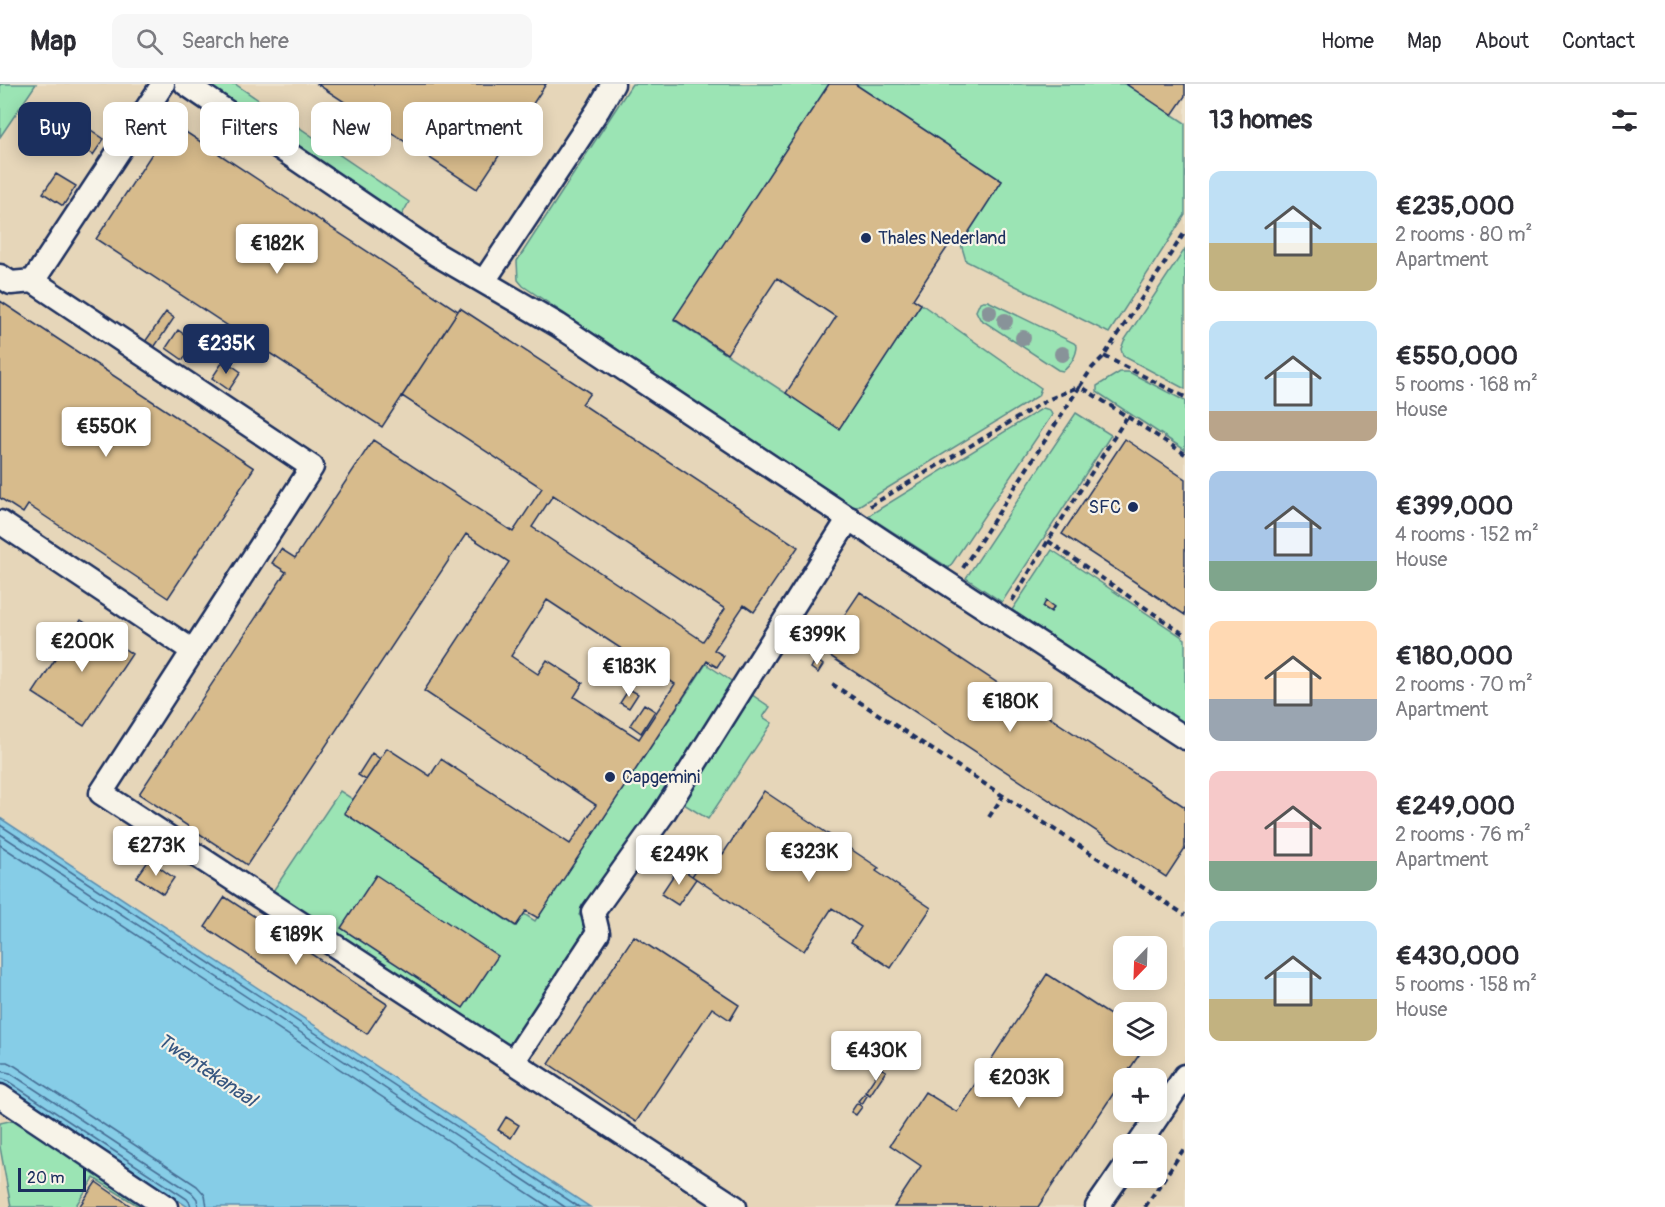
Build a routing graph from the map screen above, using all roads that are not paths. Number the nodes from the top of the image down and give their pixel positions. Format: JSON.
{"nodes":[{"id":1,"x":163,"y":84,"type":"edge"},
{"id":2,"x":186,"y":84,"type":"edge"},
{"id":3,"x":613,"y":84,"type":"edge"},
{"id":4,"x":0,"y":276,"type":"edge"},
{"id":5,"x":33,"y":281,"type":"junction"},
{"id":6,"x":484,"y":281,"type":"junction"},
{"id":7,"x":849,"y":518,"type":"junction"},
{"id":8,"x":0,"y":522,"type":"edge"},
{"id":9,"x":193,"y":651,"type":"junction"},
{"id":10,"x":1185,"y":738,"type":"edge"},
{"id":11,"x":513,"y":1062,"type":"junction"},
{"id":12,"x":1185,"y":1076,"type":"edge"},
{"id":13,"x":0,"y":1096,"type":"edge"},
{"id":14,"x":1146,"y":1134,"type":"edge"},
{"id":15,"x":1113,"y":1184,"type":"edge"},
{"id":16,"x":166,"y":1207,"type":"edge"},
{"id":17,"x":735,"y":1207,"type":"edge"},
{"id":18,"x":1097,"y":1207,"type":"edge"}],
"edges":[{"from":1,"to":5,"type":"street"},
{"from":2,"to":6,"type":"street"},
{"from":3,"to":6,"type":"street"},
{"from":4,"to":5,"type":"street"},
{"from":5,"to":9,"type":"street"},
{"from":6,"to":7,"type":"street"},
{"from":7,"to":10,"type":"street"},
{"from":7,"to":11,"type":"street"},
{"from":8,"to":9,"type":"street"},
{"from":9,"to":11,"type":"street"},
{"from":11,"to":17,"type":"street"},
{"from":12,"to":14,"type":"street"},
{"from":13,"to":16,"type":"street"},
{"from":15,"to":18,"type":"street"}]}
